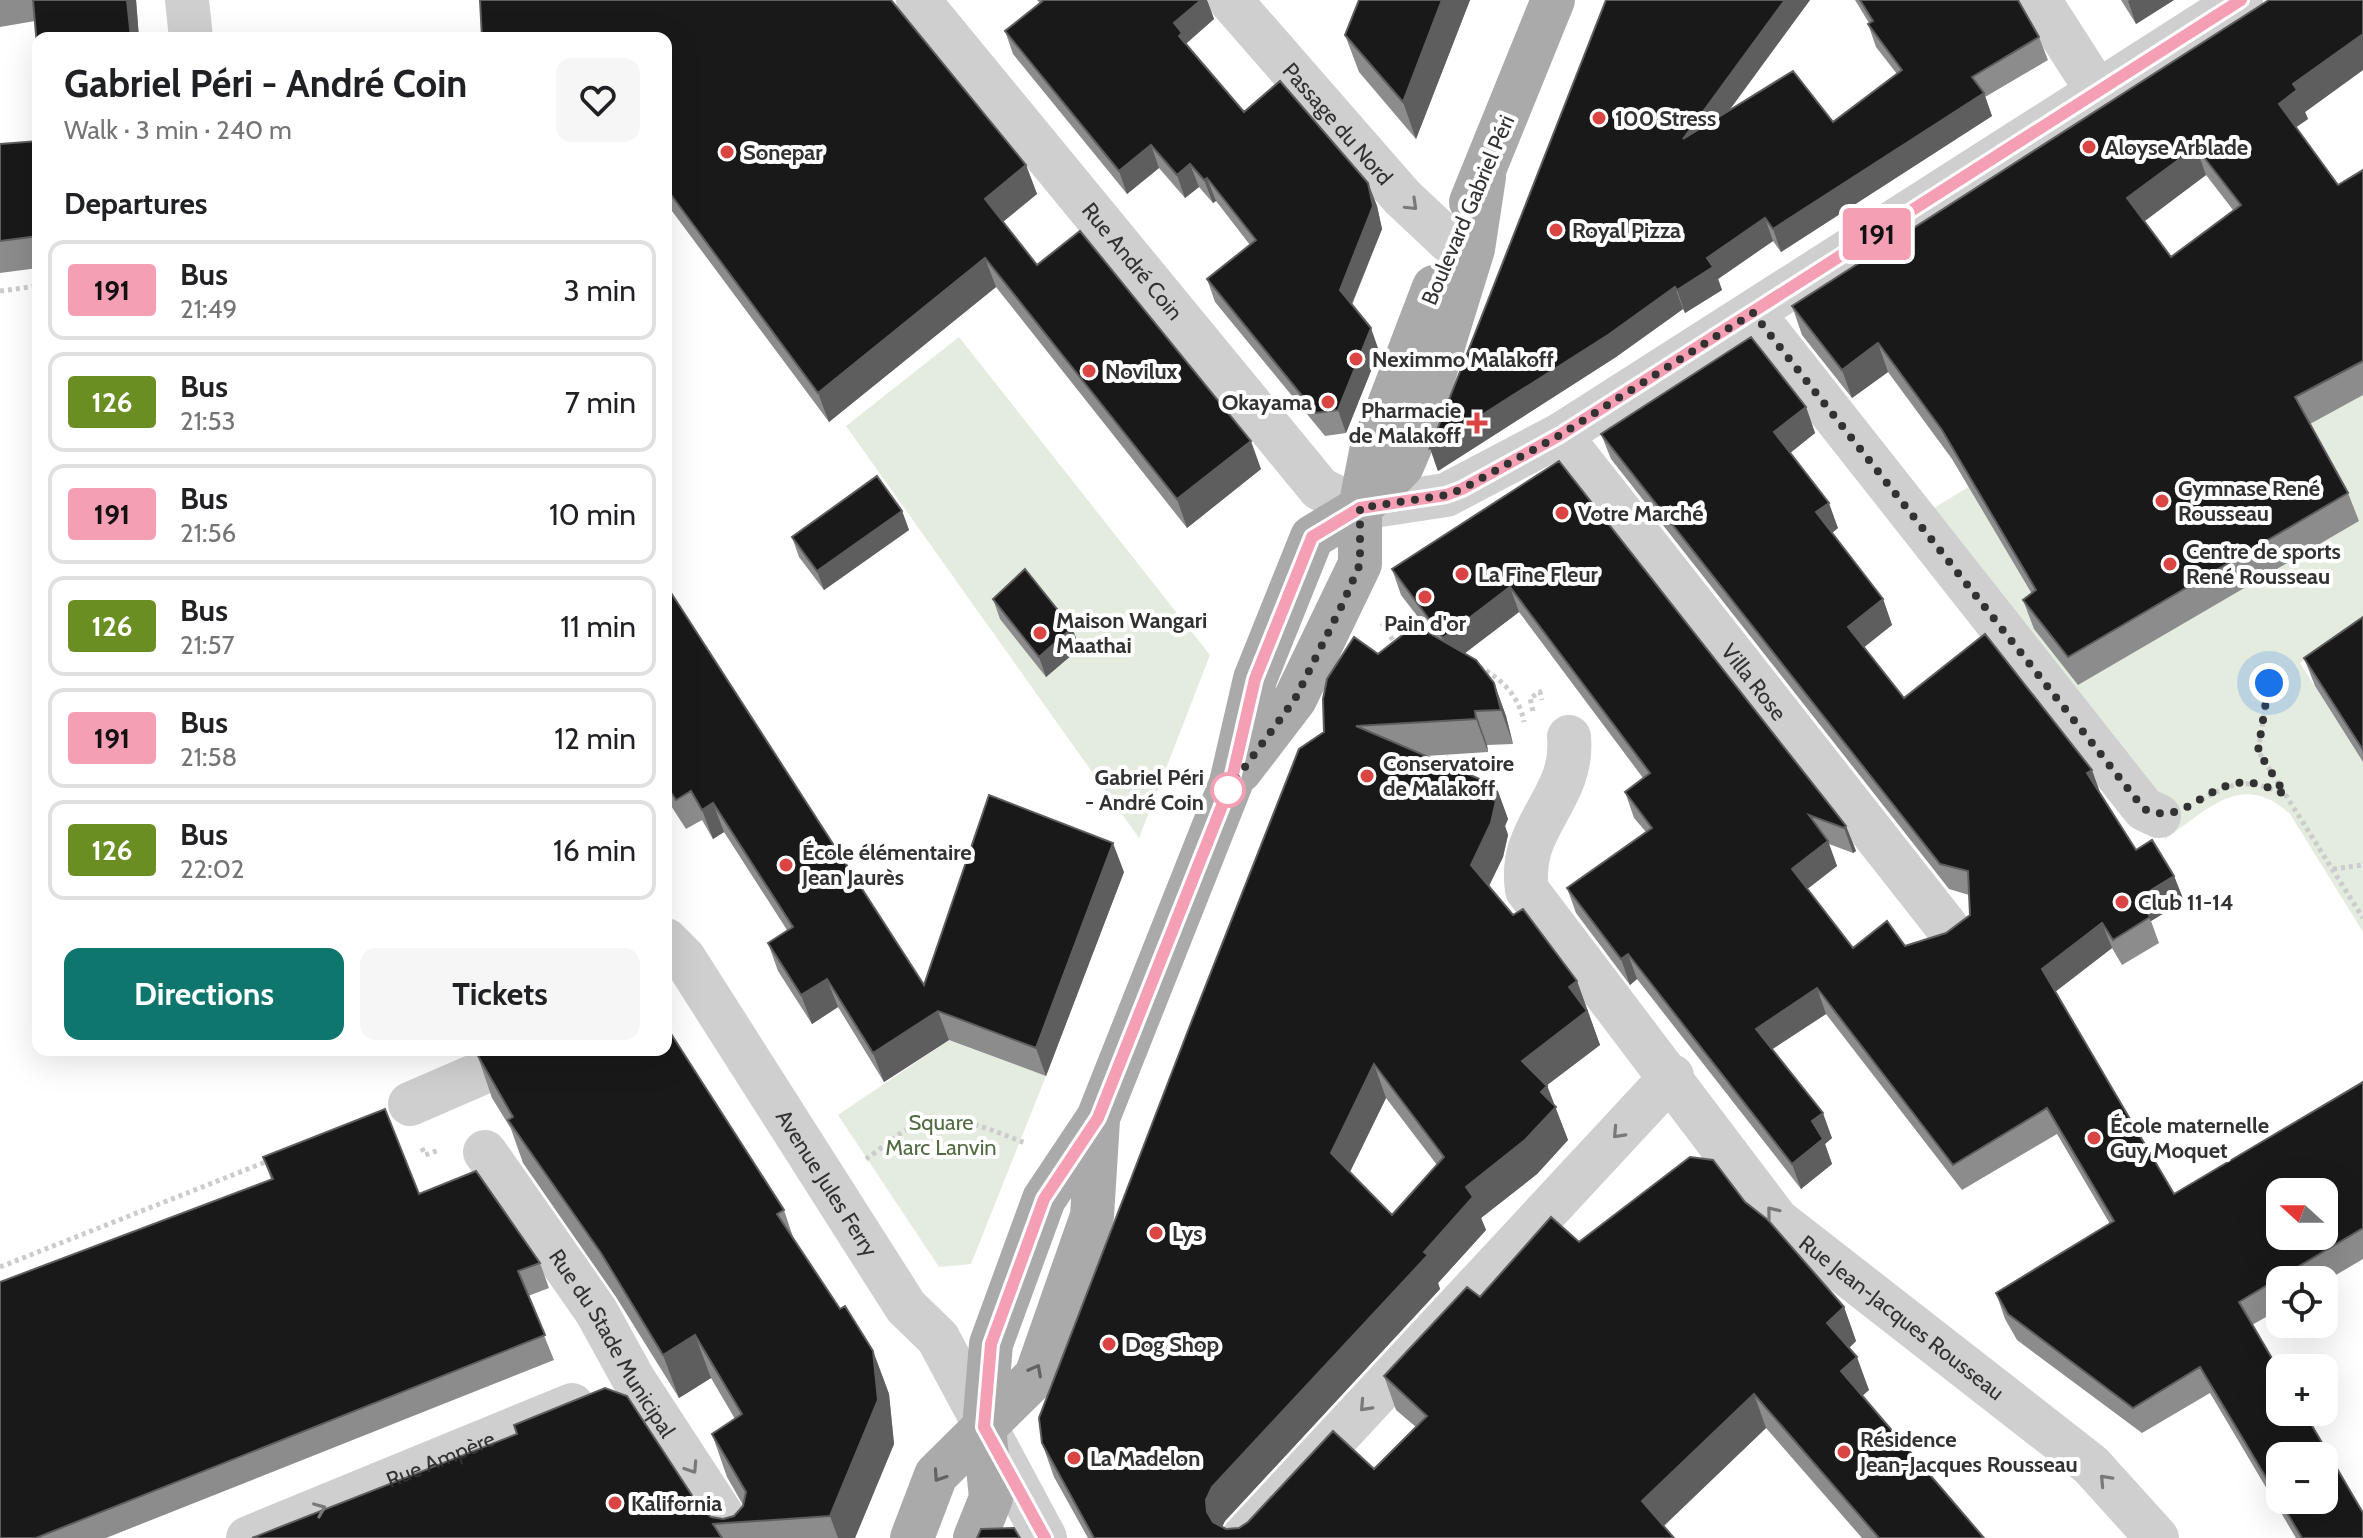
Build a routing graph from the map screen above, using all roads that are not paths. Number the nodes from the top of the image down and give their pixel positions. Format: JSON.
{"nodes":[{"id":1,"x":187,"y":0,"type":"edge"},
{"id":2,"x":918,"y":0,"type":"edge"},
{"id":3,"x":1230,"y":0,"type":"edge"},
{"id":4,"x":1553,"y":0,"type":"edge"},
{"id":5,"x":2039,"y":0,"type":"edge"},
{"id":6,"x":2241,"y":0,"type":"edge"},
{"id":7,"x":190,"y":32,"type":"edge"},
{"id":8,"x":2098,"y":92,"type":"junction"},
{"id":9,"x":1484,"y":177,"type":"junction"},
{"id":10,"x":1451,"y":243,"type":"junction"},
{"id":11,"x":1753,"y":313,"type":"junction"},
{"id":12,"x":1560,"y":435,"type":"junction"},
{"id":13,"x":1360,"y":508,"type":"junction"},
{"id":14,"x":1569,"y":737,"type":"dead end"},
{"id":15,"x":2159,"y":816,"type":"road end"},
{"id":16,"x":1947,"y":927,"type":"dead end"},
{"id":17,"x":672,"y":946,"type":"edge"},
{"id":18,"x":521,"y":1056,"type":"edge"},
{"id":19,"x":1672,"y":1076,"type":"junction"},
{"id":20,"x":410,"y":1104,"type":"dead end"},
{"id":21,"x":485,"y":1152,"type":"dead end"},
{"id":22,"x":634,"y":1380,"type":"junction"},
{"id":23,"x":984,"y":1427,"type":"junction"},
{"id":24,"x":248,"y":1538,"type":"edge"},
{"id":25,"x":737,"y":1538,"type":"edge"},
{"id":26,"x":912,"y":1538,"type":"edge"},
{"id":27,"x":975,"y":1538,"type":"edge"},
{"id":28,"x":1045,"y":1538,"type":"edge"},
{"id":29,"x":1243,"y":1538,"type":"edge"},
{"id":30,"x":2157,"y":1538,"type":"edge"}],
"edges":[{"from":1,"to":7,"type":"street"},
{"from":2,"to":13,"type":"street","name":"Rue André Coin"},
{"from":3,"to":10,"type":"street","name":"Passage du Nord","one_way":true},
{"from":4,"to":9,"type":"main road","name":"Boulevard Gabriel Péri"},
{"from":5,"to":8,"type":"street"},
{"from":6,"to":8,"type":"street"},
{"from":8,"to":11,"type":"street"},
{"from":9,"to":10,"type":"main road","name":"Boulevard Gabriel Péri"},
{"from":9,"to":13,"type":"main road"},
{"from":10,"to":13,"type":"main road","name":"Boulevard Gabriel Péri"},
{"from":11,"to":12,"type":"street"},
{"from":11,"to":15,"type":"street"},
{"from":12,"to":13,"type":"street"},
{"from":12,"to":16,"type":"street","name":"Villa Rose"},
{"from":13,"to":23,"type":"main road"},
{"from":14,"to":19,"type":"street","name":"Rue Jean-Jacques Rousseau"},
{"from":17,"to":23,"type":"street","name":"Avenue Jules Ferry"},
{"from":18,"to":20,"type":"street"},
{"from":19,"to":29,"type":"street","one_way":true},
{"from":30,"to":19,"type":"street","name":"Rue Jean-Jacques Rousseau","one_way":true},
{"from":21,"to":22,"type":"street","name":"Rue du Stade Municipal"},
{"from":24,"to":22,"type":"street","name":"Rue Ampère","one_way":true},
{"from":22,"to":25,"type":"street","name":"Rue du Stade Municipal","one_way":true},
{"from":23,"to":26,"type":"main road","one_way":true},
{"from":23,"to":27,"type":"main road"},
{"from":23,"to":28,"type":"street","name":"Avenue Jules Ferry"}]}
